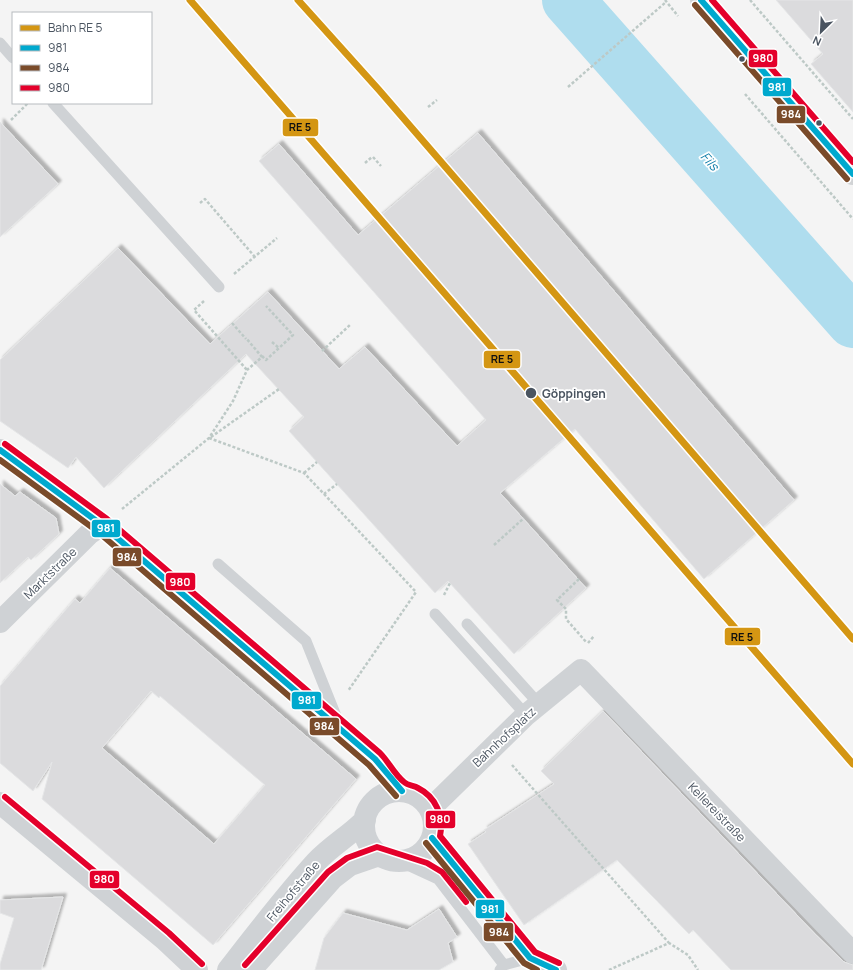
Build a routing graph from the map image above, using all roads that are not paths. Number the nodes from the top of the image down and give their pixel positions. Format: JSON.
{"nodes":[{"id":1,"x":701,"y":0,"type":"edge"},
{"id":2,"x":0,"y":44,"type":"edge"},
{"id":3,"x":12,"y":57,"type":"edge"},
{"id":4,"x":54,"y":104,"type":"edge"},
{"id":5,"x":853,"y":174,"type":"edge"},
{"id":6,"x":219,"y":287,"type":"road end"},
{"id":7,"x":0,"y":450,"type":"edge"},
{"id":8,"x":102,"y":525,"type":"junction"},
{"id":9,"x":218,"y":564,"type":"dead end"},
{"id":10,"x":435,"y":614,"type":"dead end"},
{"id":11,"x":0,"y":622,"type":"edge"},
{"id":12,"x":467,"y":624,"type":"dead end"},
{"id":13,"x":581,"y":670,"type":"joint"},
{"id":14,"x":532,"y":710,"type":"junction"},
{"id":15,"x":341,"y":730,"type":"junction"},
{"id":16,"x":402,"y":791,"type":"junction"},
{"id":17,"x":0,"y":804,"type":"edge"},
{"id":18,"x":430,"y":809,"type":"junction"},
{"id":19,"x":365,"y":820,"type":"junction"},
{"id":20,"x":432,"y":838,"type":"junction"},
{"id":21,"x":389,"y":858,"type":"junction"},
{"id":22,"x":853,"y":953,"type":"edge"},
{"id":23,"x":530,"y":958,"type":"junction"},
{"id":24,"x":502,"y":968,"type":"edge"},
{"id":25,"x":197,"y":970,"type":"edge"},
{"id":26,"x":228,"y":970,"type":"edge"},
{"id":27,"x":250,"y":970,"type":"edge"},
{"id":28,"x":556,"y":970,"type":"edge"}],
"edges":[{"from":1,"to":5,"type":"main road"},
{"from":2,"to":3,"type":"lane"},
{"from":4,"to":6,"type":"lane"},
{"from":7,"to":8,"type":"street"},
{"from":8,"to":11,"type":"street","name":"Marktstraße"},
{"from":8,"to":15,"type":"street"},
{"from":9,"to":15,"type":"lane"},
{"from":10,"to":14,"type":"lane"},
{"from":12,"to":14,"type":"lane"},
{"from":13,"to":14,"type":"street","name":"Bahnhofsplatz"},
{"from":13,"to":22,"type":"street","name":"Kellereistraße"},
{"from":14,"to":18,"type":"street","name":"Bahnhofsplatz"},
{"from":15,"to":16,"type":"street"},
{"from":16,"to":18,"type":"street"},
{"from":16,"to":19,"type":"street"},
{"from":17,"to":25,"type":"street"},
{"from":18,"to":20,"type":"street"},
{"from":19,"to":21,"type":"street"},
{"from":19,"to":26,"type":"street","name":"Freihofstraße"},
{"from":20,"to":21,"type":"street"},
{"from":20,"to":23,"type":"street"},
{"from":21,"to":24,"type":"lane"},
{"from":21,"to":27,"type":"street","name":"Freihofstraße"},
{"from":23,"to":24,"type":"lane"},
{"from":23,"to":28,"type":"street"}]}
